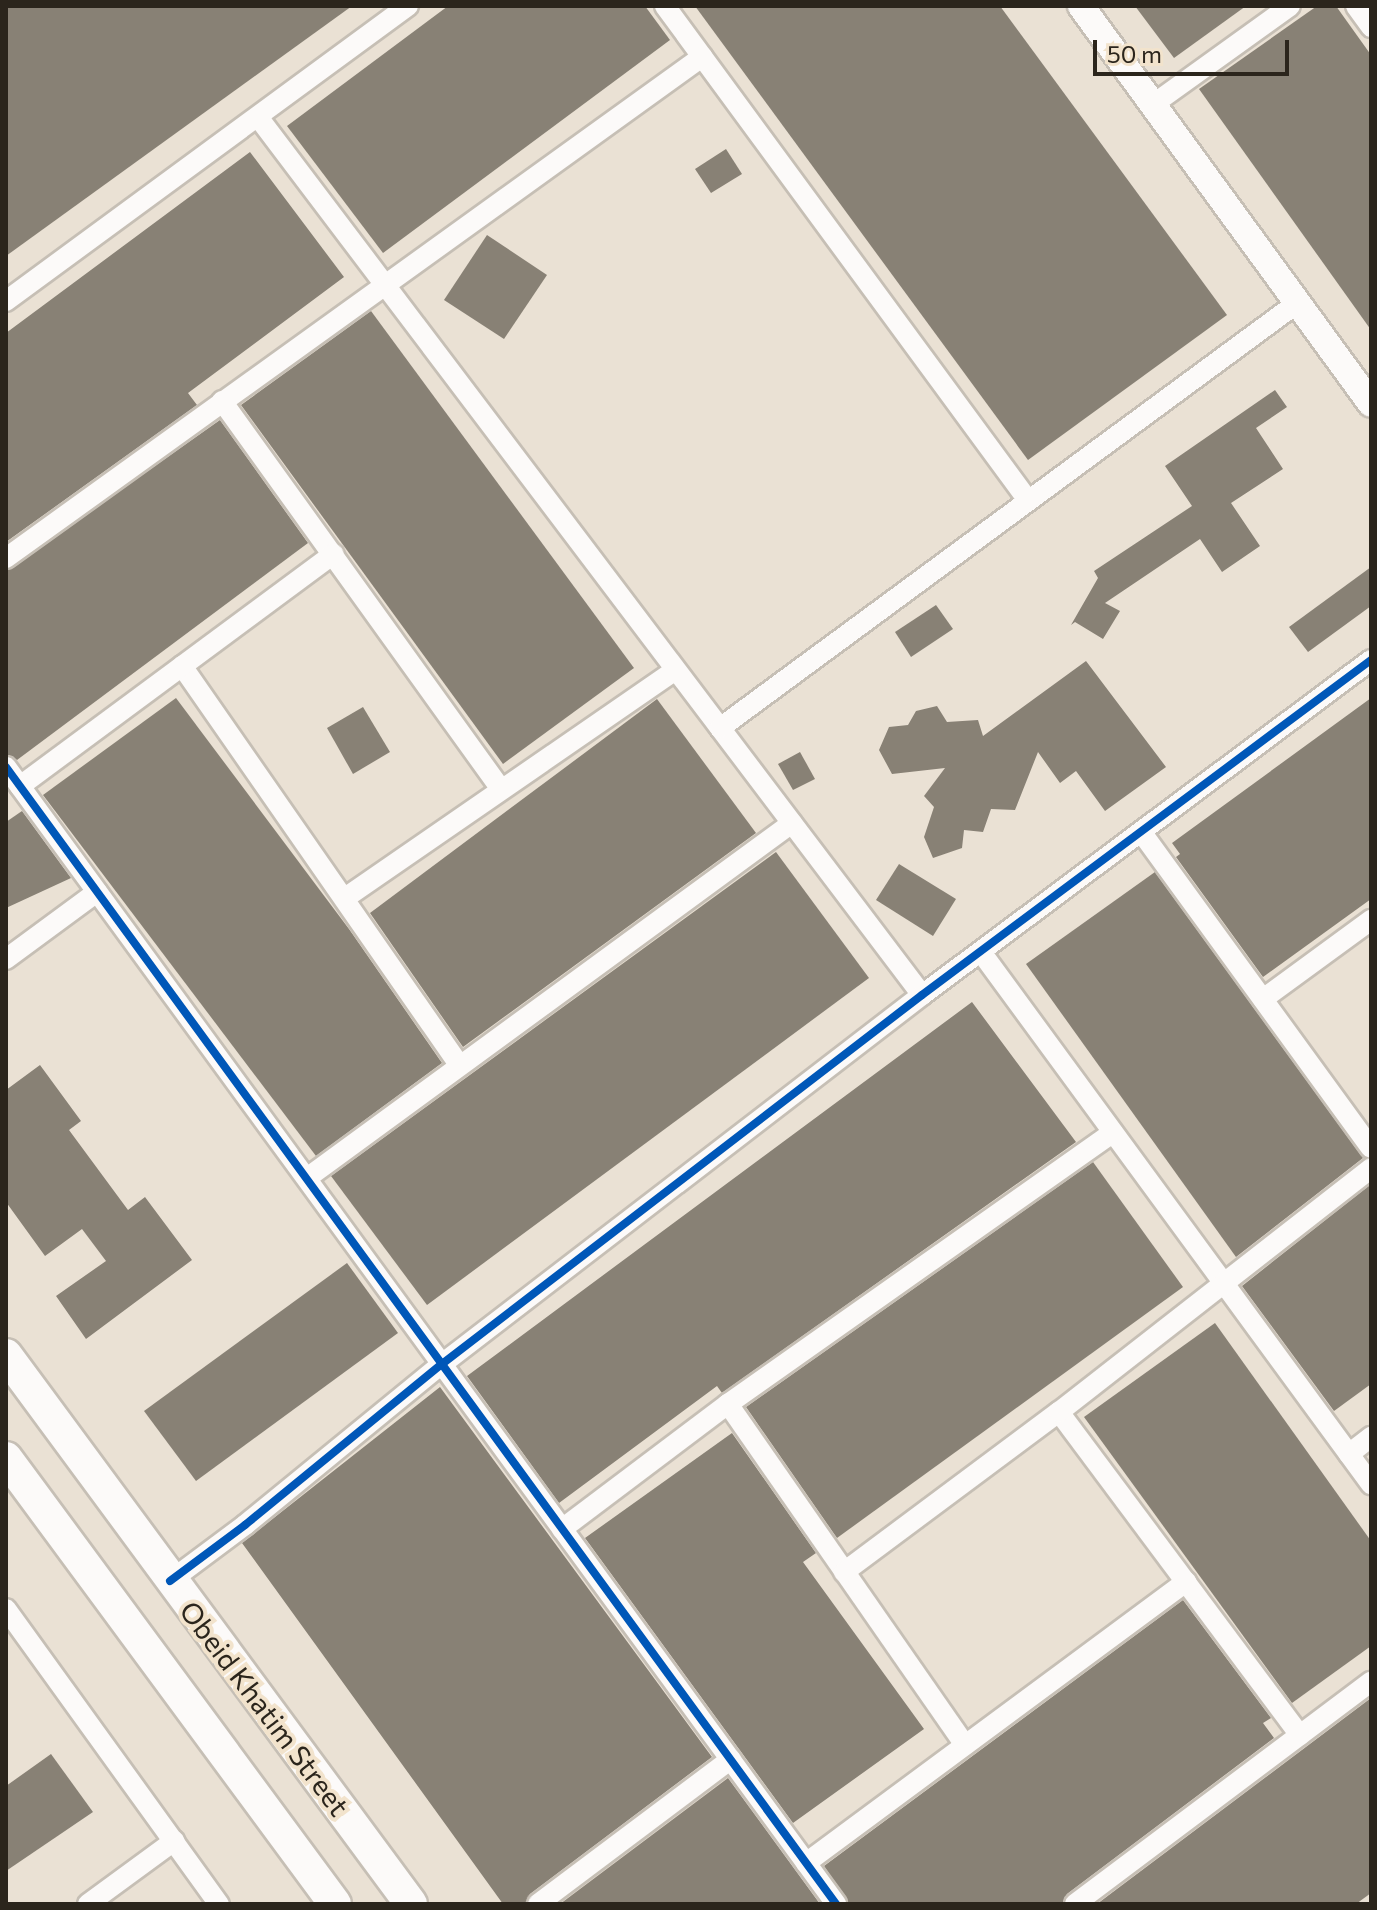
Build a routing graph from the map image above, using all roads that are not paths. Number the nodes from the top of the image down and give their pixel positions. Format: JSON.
{"nodes":[{"id":1,"x":665,"y":6,"type":"edge"},
{"id":2,"x":1081,"y":6,"type":"edge"},
{"id":3,"x":1290,"y":6,"type":"edge"},
{"id":4,"x":1356,"y":6,"type":"edge"},
{"id":5,"x":400,"y":8,"type":"edge"},
{"id":6,"x":1371,"y":27,"type":"edge"},
{"id":7,"x":702,"y":57,"type":"junction"},
{"id":8,"x":1155,"y":103,"type":"junction"},
{"id":9,"x":258,"y":117,"type":"junction"},
{"id":10,"x":384,"y":284,"type":"junction"},
{"id":11,"x":6,"y":301,"type":"edge"},
{"id":12,"x":1297,"y":303,"type":"junction"},
{"id":13,"x":222,"y":401,"type":"junction"},
{"id":14,"x":1371,"y":403,"type":"edge"},
{"id":15,"x":1027,"y":499,"type":"junction"},
{"id":16,"x":334,"y":554,"type":"junction"},
{"id":17,"x":6,"y":558,"type":"edge"},
{"id":18,"x":1371,"y":660,"type":"edge"},
{"id":19,"x":182,"y":666,"type":"junction"},
{"id":20,"x":675,"y":670,"type":"junction"},
{"id":21,"x":720,"y":728,"type":"junction"},
{"id":22,"x":6,"y":767,"type":"edge"},
{"id":23,"x":20,"y":786,"type":"junction"},
{"id":24,"x":501,"y":789,"type":"junction"},
{"id":25,"x":792,"y":823,"type":"junction"},
{"id":26,"x":1142,"y":833,"type":"junction"},
{"id":27,"x":97,"y":892,"type":"junction"},
{"id":28,"x":345,"y":898,"type":"junction"},
{"id":29,"x":1371,"y":920,"type":"edge"},
{"id":30,"x":981,"y":952,"type":"junction"},
{"id":31,"x":6,"y":959,"type":"edge"},
{"id":32,"x":922,"y":995,"type":"junction"},
{"id":33,"x":1263,"y":999,"type":"junction"},
{"id":34,"x":459,"y":1064,"type":"junction"},
{"id":35,"x":1113,"y":1132,"type":"junction"},
{"id":36,"x":1371,"y":1148,"type":"edge"},
{"id":37,"x":1371,"y":1168,"type":"edge"},
{"id":38,"x":307,"y":1178,"type":"junction"},
{"id":39,"x":1224,"y":1284,"type":"junction"},
{"id":40,"x":6,"y":1355,"type":"edge"},
{"id":41,"x":442,"y":1364,"type":"junction"},
{"id":42,"x":728,"y":1404,"type":"junction"},
{"id":43,"x":1059,"y":1412,"type":"junction"},
{"id":44,"x":1371,"y":1437,"type":"edge"},
{"id":45,"x":1349,"y":1454,"type":"junction"},
{"id":46,"x":10,"y":1472,"type":"edge"},
{"id":47,"x":1371,"y":1484,"type":"edge"},
{"id":48,"x":562,"y":1529,"type":"junction"},
{"id":49,"x":844,"y":1572,"type":"junction"},
{"id":50,"x":170,"y":1581,"type":"junction"},
{"id":51,"x":1186,"y":1582,"type":"junction"},
{"id":52,"x":8,"y":1616,"type":"edge"},
{"id":53,"x":1371,"y":1682,"type":"edge"},
{"id":54,"x":1300,"y":1735,"type":"junction"},
{"id":55,"x":965,"y":1745,"type":"junction"},
{"id":56,"x":731,"y":1759,"type":"junction"},
{"id":57,"x":174,"y":1841,"type":"junction"},
{"id":58,"x":806,"y":1863,"type":"junction"},
{"id":59,"x":88,"y":1904,"type":"edge"},
{"id":60,"x":219,"y":1904,"type":"edge"},
{"id":61,"x":335,"y":1904,"type":"edge"},
{"id":62,"x":411,"y":1904,"type":"edge"},
{"id":63,"x":538,"y":1904,"type":"edge"},
{"id":64,"x":836,"y":1904,"type":"edge"},
{"id":65,"x":1075,"y":1904,"type":"edge"}],
"edges":[{"from":1,"to":7,"type":"street"},
{"from":2,"to":8,"type":"street"},
{"from":3,"to":8,"type":"street"},
{"from":4,"to":6,"type":"street"},
{"from":5,"to":9,"type":"street"},
{"from":7,"to":10,"type":"street"},
{"from":7,"to":15,"type":"street"},
{"from":8,"to":12,"type":"street"},
{"from":9,"to":10,"type":"street"},
{"from":9,"to":11,"type":"street"},
{"from":10,"to":13,"type":"street"},
{"from":10,"to":20,"type":"street"},
{"from":12,"to":14,"type":"street"},
{"from":12,"to":15,"type":"street"},
{"from":13,"to":16,"type":"street"},
{"from":13,"to":17,"type":"street"},
{"from":15,"to":21,"type":"street"},
{"from":16,"to":19,"type":"street"},
{"from":16,"to":24,"type":"street"},
{"from":18,"to":26,"type":"street"},
{"from":19,"to":23,"type":"street"},
{"from":19,"to":28,"type":"street"},
{"from":20,"to":21,"type":"street"},
{"from":20,"to":24,"type":"street"},
{"from":21,"to":25,"type":"street"},
{"from":22,"to":23,"type":"street"},
{"from":23,"to":27,"type":"street"},
{"from":24,"to":28,"type":"street"},
{"from":25,"to":32,"type":"street"},
{"from":25,"to":34,"type":"street"},
{"from":26,"to":30,"type":"street"},
{"from":26,"to":33,"type":"street"},
{"from":27,"to":31,"type":"street"},
{"from":27,"to":38,"type":"street"},
{"from":28,"to":34,"type":"street"},
{"from":29,"to":33,"type":"street"},
{"from":30,"to":32,"type":"street"},
{"from":30,"to":35,"type":"street"},
{"from":32,"to":41,"type":"street"},
{"from":33,"to":36,"type":"street"},
{"from":34,"to":38,"type":"street"},
{"from":35,"to":39,"type":"street"},
{"from":35,"to":42,"type":"street"},
{"from":37,"to":39,"type":"street"},
{"from":38,"to":41,"type":"street"},
{"from":39,"to":43,"type":"street"},
{"from":39,"to":45,"type":"street"},
{"from":40,"to":50,"type":"main road","name":"Obeid Khatim Street"},
{"from":41,"to":48,"type":"street"},
{"from":41,"to":50,"type":"street"},
{"from":42,"to":48,"type":"street"},
{"from":42,"to":49,"type":"street"},
{"from":43,"to":49,"type":"street"},
{"from":43,"to":51,"type":"street"},
{"from":44,"to":45,"type":"street"},
{"from":45,"to":47,"type":"street"},
{"from":46,"to":61,"type":"main road"},
{"from":48,"to":56,"type":"street"},
{"from":49,"to":55,"type":"street"},
{"from":50,"to":62,"type":"main road","name":"Obeid Khatim Street"},
{"from":51,"to":54,"type":"street"},
{"from":51,"to":55,"type":"street"},
{"from":52,"to":57,"type":"street"},
{"from":53,"to":54,"type":"street"},
{"from":54,"to":65,"type":"street"},
{"from":55,"to":58,"type":"street"},
{"from":56,"to":58,"type":"street"},
{"from":56,"to":63,"type":"street"},
{"from":57,"to":59,"type":"street"},
{"from":57,"to":60,"type":"street"},
{"from":58,"to":64,"type":"street"}]}
